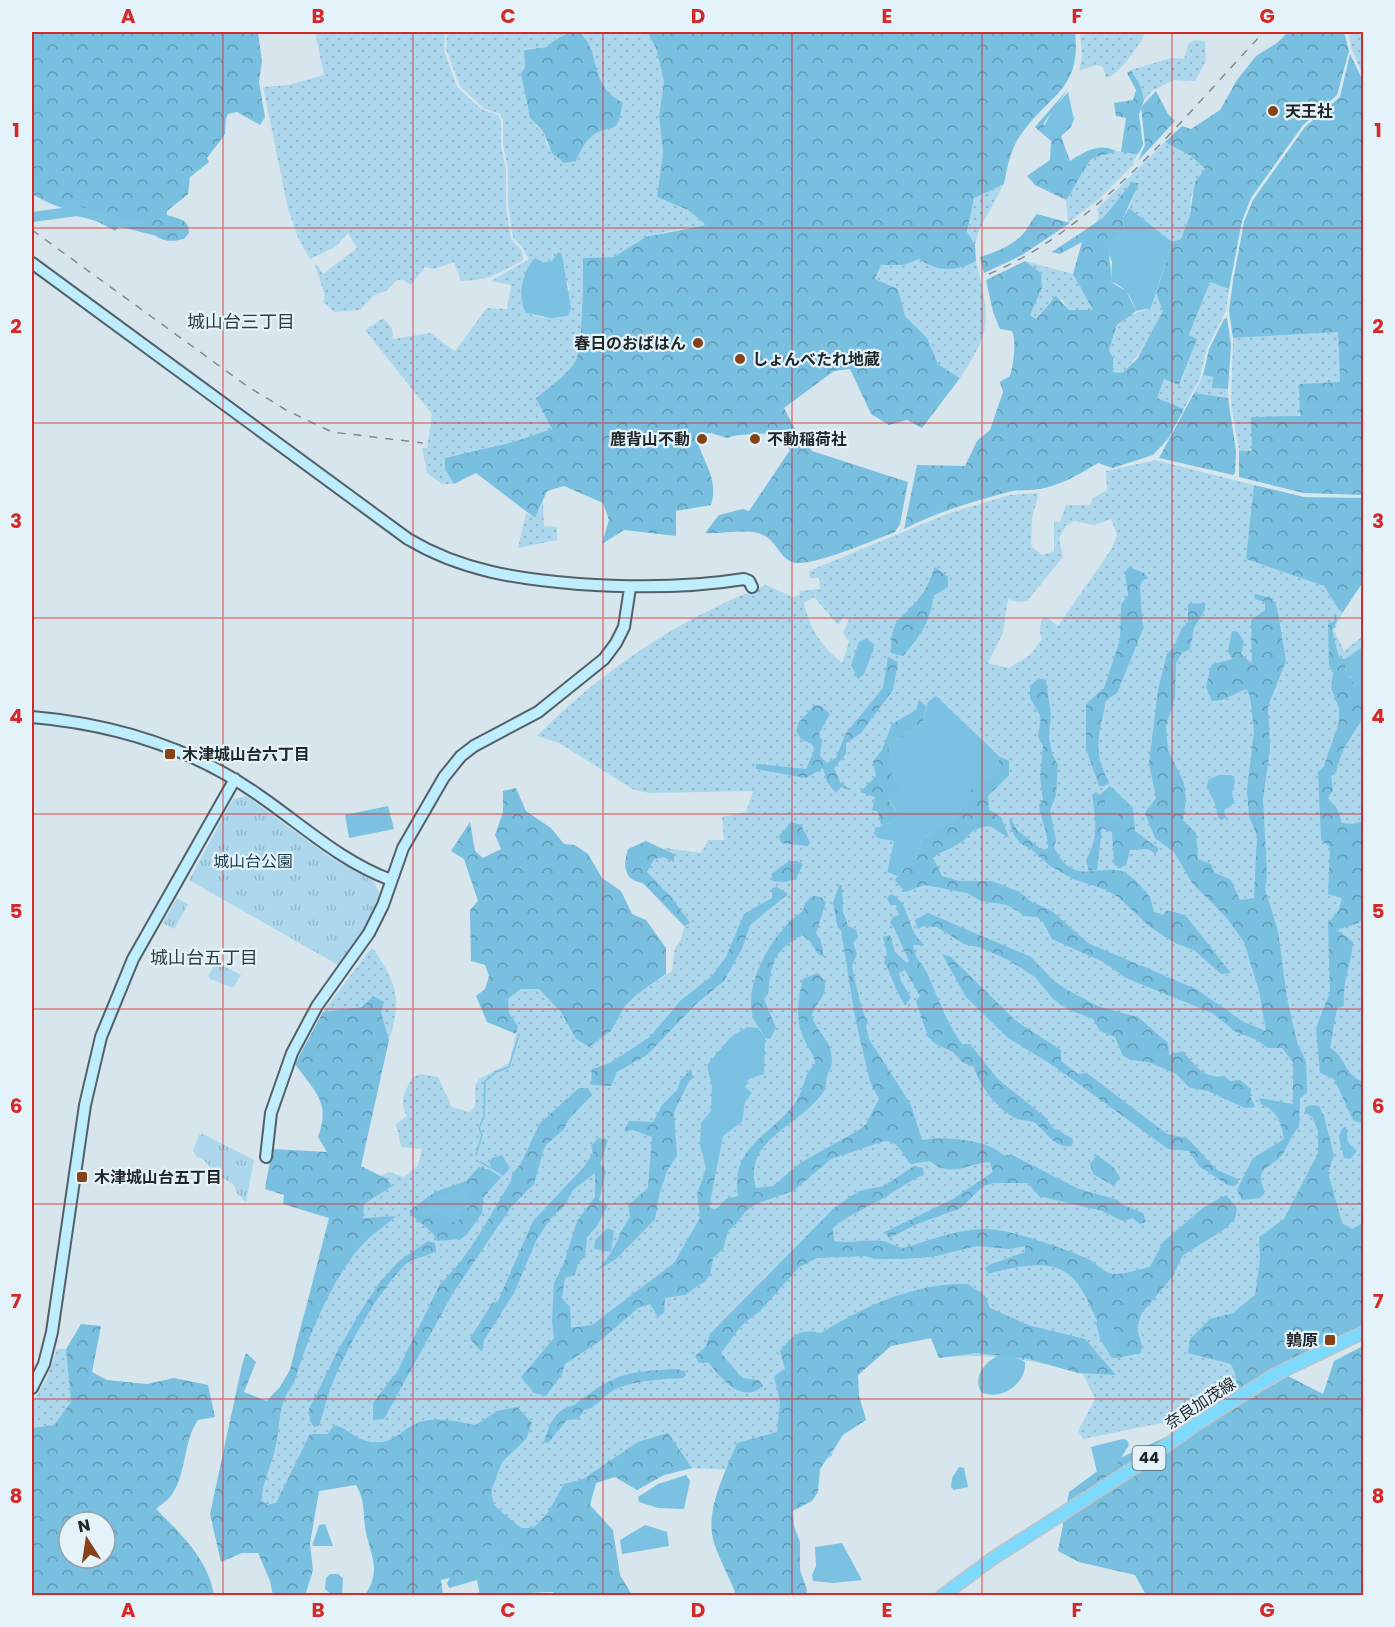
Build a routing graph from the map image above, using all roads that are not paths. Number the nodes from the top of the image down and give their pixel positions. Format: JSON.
{"nodes":[{"id":1,"x":35,"y":265,"type":"edge"},
{"id":2,"x":752,"y":587,"type":"dead end"},
{"id":3,"x":630,"y":588,"type":"junction"},
{"id":4,"x":32,"y":717,"type":"edge"},
{"id":5,"x":235,"y":779,"type":"junction"},
{"id":6,"x":391,"y":880,"type":"junction"},
{"id":7,"x":266,"y":1157,"type":"dead end"},
{"id":8,"x":1364,"y":1332,"type":"edge"},
{"id":9,"x":32,"y":1388,"type":"edge"},
{"id":10,"x":942,"y":1596,"type":"edge"}],
"edges":[{"from":1,"to":3,"type":"street"},
{"from":2,"to":3,"type":"street"},
{"from":3,"to":6,"type":"street"},
{"from":4,"to":5,"type":"street"},
{"from":5,"to":6,"type":"street"},
{"from":5,"to":9,"type":"street"},
{"from":6,"to":7,"type":"street"},
{"from":8,"to":10,"type":"main road","name":"奈良加茂線","number":"44"}]}
